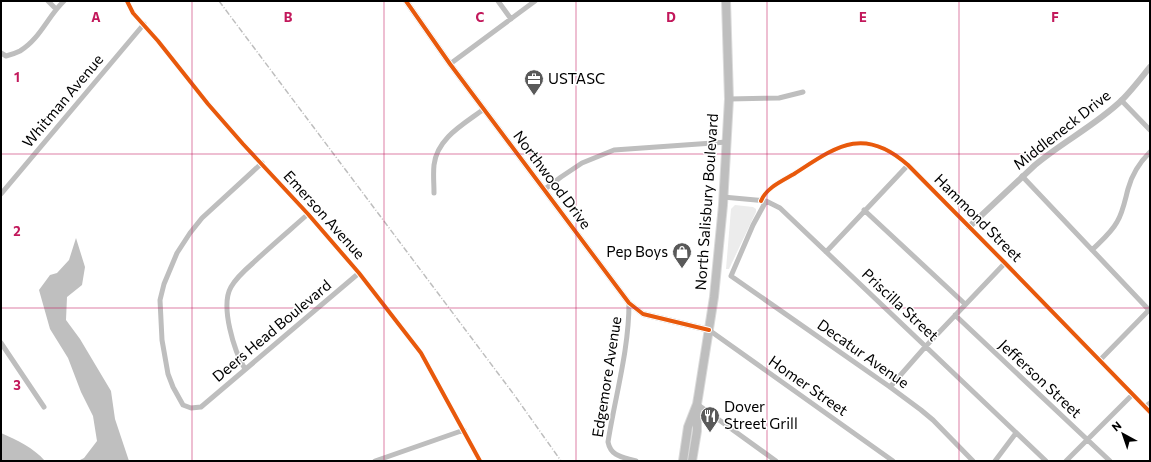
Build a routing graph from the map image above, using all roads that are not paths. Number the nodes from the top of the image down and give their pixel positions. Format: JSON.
{"nodes":[{"id":1,"x":48,"y":1,"type":"edge"},
{"id":2,"x":64,"y":1,"type":"edge"},
{"id":3,"x":128,"y":1,"type":"edge"},
{"id":4,"x":406,"y":1,"type":"edge"},
{"id":5,"x":498,"y":1,"type":"edge"},
{"id":6,"x":535,"y":1,"type":"edge"},
{"id":7,"x":726,"y":1,"type":"edge"},
{"id":8,"x":56,"y":9,"type":"junction"},
{"id":9,"x":511,"y":19,"type":"junction"},
{"id":10,"x":144,"y":24,"type":"junction"},
{"id":11,"x":3,"y":55,"type":"edge"},
{"id":12,"x":450,"y":64,"type":"junction"},
{"id":13,"x":1150,"y":67,"type":"edge"},
{"id":14,"x":803,"y":92,"type":"dead end"},
{"id":15,"x":728,"y":99,"type":"junction"},
{"id":16,"x":1121,"y":100,"type":"junction"},
{"id":17,"x":484,"y":109,"type":"junction"},
{"id":18,"x":1150,"y":130,"type":"edge"},
{"id":19,"x":727,"y":142,"type":"junction"},
{"id":20,"x":1150,"y":152,"type":"edge"},
{"id":21,"x":262,"y":163,"type":"junction"},
{"id":22,"x":908,"y":165,"type":"junction"},
{"id":23,"x":1022,"y":176,"type":"junction"},
{"id":24,"x":544,"y":189,"type":"junction"},
{"id":25,"x":434,"y":192,"type":"dead end"},
{"id":26,"x":1,"y":194,"type":"edge"},
{"id":27,"x":723,"y":197,"type":"junction"},
{"id":28,"x":763,"y":201,"type":"junction"},
{"id":29,"x":864,"y":210,"type":"junction"},
{"id":30,"x":308,"y":214,"type":"junction"},
{"id":31,"x":969,"y":227,"type":"junction"},
{"id":32,"x":1092,"y":250,"type":"junction"},
{"id":33,"x":826,"y":252,"type":"junction"},
{"id":34,"x":1005,"y":262,"type":"junction"},
{"id":35,"x":359,"y":273,"type":"junction"},
{"id":36,"x":731,"y":276,"type":"joint"},
{"id":37,"x":629,"y":303,"type":"junction"},
{"id":38,"x":965,"y":304,"type":"junction"},
{"id":39,"x":1150,"y":309,"type":"edge"},
{"id":40,"x":955,"y":315,"type":"junction"},
{"id":41,"x":709,"y":330,"type":"junction"},
{"id":42,"x":1,"y":343,"type":"edge"},
{"id":43,"x":926,"y":346,"type":"junction"},
{"id":44,"x":1100,"y":360,"type":"junction"},
{"id":45,"x":245,"y":369,"type":"junction"},
{"id":46,"x":890,"y":387,"type":"junction"},
{"id":47,"x":1133,"y":394,"type":"junction"},
{"id":48,"x":1150,"y":403,"type":"edge"},
{"id":49,"x":697,"y":404,"type":"junction"},
{"id":50,"x":44,"y":407,"type":"dead end"},
{"id":51,"x":1146,"y":407,"type":"junction"},
{"id":52,"x":1150,"y":412,"type":"edge"},
{"id":53,"x":464,"y":430,"type":"junction"},
{"id":54,"x":1016,"y":433,"type":"junction"},
{"id":55,"x":1088,"y":440,"type":"junction"},
{"id":56,"x":375,"y":461,"type":"edge"},
{"id":57,"x":480,"y":461,"type":"edge"},
{"id":58,"x":636,"y":461,"type":"edge"},
{"id":59,"x":683,"y":461,"type":"edge"},
{"id":60,"x":692,"y":461,"type":"edge"},
{"id":61,"x":776,"y":461,"type":"edge"},
{"id":62,"x":893,"y":461,"type":"edge"},
{"id":63,"x":973,"y":461,"type":"edge"},
{"id":64,"x":995,"y":461,"type":"edge"},
{"id":65,"x":1046,"y":461,"type":"edge"},
{"id":66,"x":1066,"y":461,"type":"edge"},
{"id":67,"x":1110,"y":461,"type":"edge"}],
"edges":[{"from":1,"to":8,"type":"street"},
{"from":2,"to":8,"type":"street"},
{"from":3,"to":10,"type":"street","name":"Emerson Avenue"},
{"from":4,"to":12,"type":"street","name":"Northwood Drive"},
{"from":5,"to":9,"type":"street"},
{"from":6,"to":9,"type":"street"},
{"from":7,"to":15,"type":"main road","name":"North Salisbury Boulevard"},
{"from":8,"to":11,"type":"street"},
{"from":9,"to":12,"type":"street"},
{"from":10,"to":21,"type":"street","name":"Emerson Avenue"},
{"from":10,"to":26,"type":"street","name":"Whitman Avenue"},
{"from":12,"to":17,"type":"street","name":"Northwood Drive"},
{"from":13,"to":16,"type":"street","name":"Middleneck Drive"},
{"from":14,"to":15,"type":"street"},
{"from":15,"to":19,"type":"main road","name":"North Salisbury Boulevard"},
{"from":16,"to":18,"type":"street"},
{"from":16,"to":23,"type":"street","name":"Middleneck Drive"},
{"from":17,"to":24,"type":"street","name":"Northwood Drive"},
{"from":17,"to":25,"type":"street"},
{"from":19,"to":24,"type":"street"},
{"from":19,"to":27,"type":"main road","name":"North Salisbury Boulevard"},
{"from":20,"to":32,"type":"street"},
{"from":21,"to":30,"type":"street","name":"Emerson Avenue"},
{"from":21,"to":45,"type":"street","name":"Deers Head Boulevard"},
{"from":22,"to":28,"type":"street","name":"Hammond Street"},
{"from":22,"to":29,"type":"street"},
{"from":22,"to":31,"type":"street","name":"Hammond Street"},
{"from":23,"to":31,"type":"street","name":"Middleneck Drive"},
{"from":23,"to":32,"type":"street"},
{"from":24,"to":37,"type":"street","name":"Northwood Drive"},
{"from":27,"to":28,"type":"street","name":"Priscilla Street"},
{"from":27,"to":41,"type":"main road","name":"North Salisbury Boulevard"},
{"from":28,"to":33,"type":"street","name":"Priscilla Street"},
{"from":28,"to":36,"type":"street","name":"Hammond Street"},
{"from":29,"to":33,"type":"street"},
{"from":29,"to":38,"type":"street"},
{"from":30,"to":35,"type":"street","name":"Emerson Avenue"},
{"from":30,"to":45,"type":"street"},
{"from":31,"to":34,"type":"street","name":"Hammond Street"},
{"from":32,"to":39,"type":"street"},
{"from":33,"to":43,"type":"street","name":"Priscilla Street"},
{"from":34,"to":38,"type":"street"},
{"from":34,"to":44,"type":"street","name":"Hammond Street"},
{"from":35,"to":45,"type":"street","name":"Deers Head Boulevard"},
{"from":35,"to":53,"type":"street","name":"Emerson Avenue"},
{"from":36,"to":46,"type":"street","name":"Decatur Avenue"},
{"from":37,"to":41,"type":"street","name":"Northwood Drive"},
{"from":37,"to":58,"type":"street","name":"Edgemore Avenue"},
{"from":38,"to":40,"type":"street"},
{"from":39,"to":44,"type":"street"},
{"from":40,"to":43,"type":"street"},
{"from":40,"to":55,"type":"street","name":"Jefferson Street"},
{"from":41,"to":49,"type":"main road","name":"North Salisbury Boulevard"},
{"from":41,"to":62,"type":"street","name":"Homer Street"},
{"from":42,"to":50,"type":"street"},
{"from":43,"to":46,"type":"street"},
{"from":43,"to":54,"type":"street","name":"Priscilla Street"},
{"from":44,"to":47,"type":"street","name":"Hammond Street"},
{"from":46,"to":63,"type":"street","name":"Decatur Avenue"},
{"from":47,"to":51,"type":"street","name":"Hammond Street"},
{"from":47,"to":55,"type":"street"},
{"from":48,"to":51,"type":"street"},
{"from":49,"to":59,"type":"main road","name":"North Salisbury Boulevard"},
{"from":49,"to":60,"type":"main road","name":"North Salisbury Boulevard"},
{"from":49,"to":61,"type":"street"},
{"from":51,"to":52,"type":"street","name":"Hammond Street"},
{"from":53,"to":56,"type":"street"},
{"from":53,"to":57,"type":"street","name":"Emerson Avenue"},
{"from":54,"to":64,"type":"street"},
{"from":54,"to":65,"type":"street","name":"Priscilla Street"},
{"from":55,"to":66,"type":"street"},
{"from":55,"to":67,"type":"street","name":"Jefferson Street"}]}
